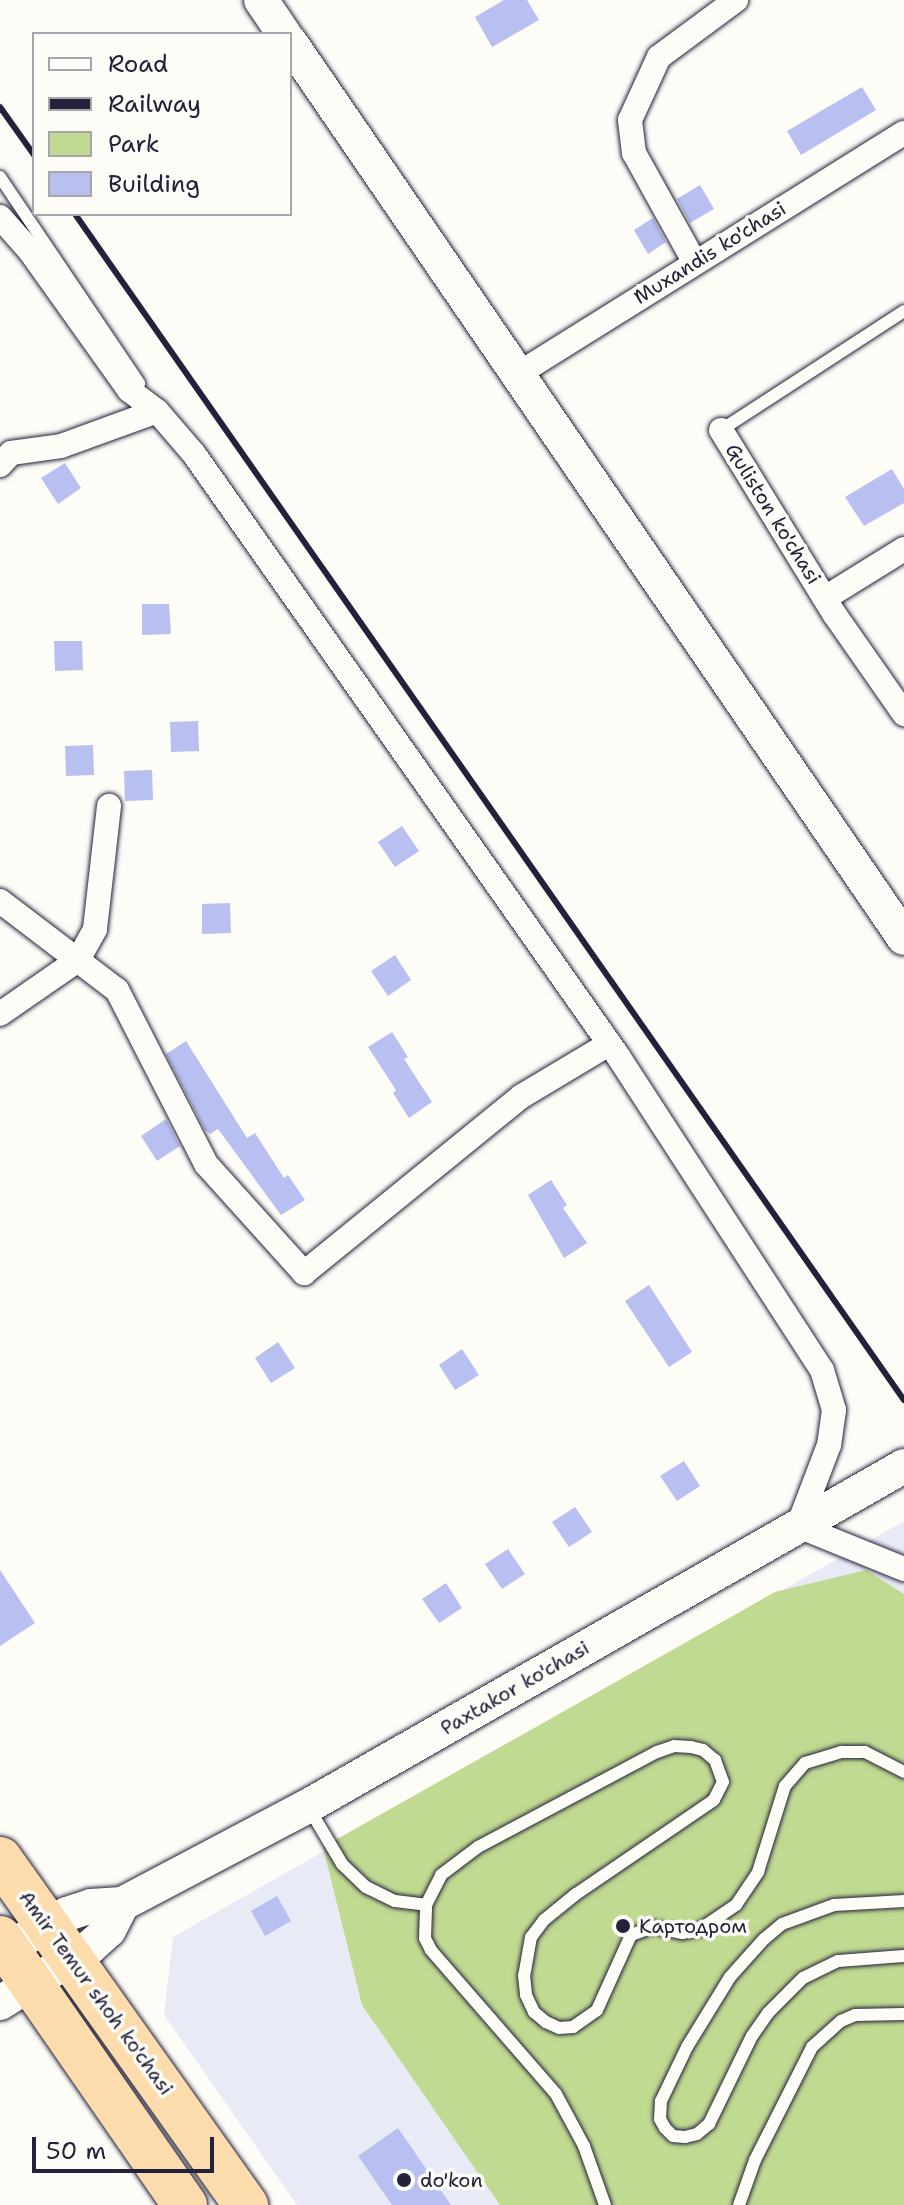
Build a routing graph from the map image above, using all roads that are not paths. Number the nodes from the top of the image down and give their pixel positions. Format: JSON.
{"nodes":[{"id":1,"x":261,"y":0,"type":"edge"},
{"id":2,"x":736,"y":0,"type":"edge"},
{"id":3,"x":283,"y":32,"type":"edge"},
{"id":4,"x":292,"y":45,"type":"edge"},
{"id":5,"x":904,"y":133,"type":"edge"},
{"id":6,"x":0,"y":177,"type":"edge"},
{"id":7,"x":0,"y":217,"type":"edge"},
{"id":8,"x":695,"y":263,"type":"junction"},
{"id":9,"x":904,"y":311,"type":"edge"},
{"id":10,"x":518,"y":374,"type":"junction"},
{"id":11,"x":157,"y":411,"type":"junction"},
{"id":12,"x":721,"y":430,"type":"joint"},
{"id":13,"x":0,"y":465,"type":"edge"},
{"id":14,"x":904,"y":549,"type":"edge"},
{"id":15,"x":825,"y":598,"type":"junction"},
{"id":16,"x":904,"y":714,"type":"edge"},
{"id":17,"x":109,"y":806,"type":"dead end"},
{"id":18,"x":0,"y":901,"type":"edge"},
{"id":19,"x":904,"y":938,"type":"edge"},
{"id":20,"x":78,"y":960,"type":"junction"},
{"id":21,"x":0,"y":1014,"type":"edge"},
{"id":22,"x":609,"y":1044,"type":"junction"},
{"id":23,"x":904,"y":1466,"type":"edge"},
{"id":24,"x":798,"y":1526,"type":"junction"},
{"id":25,"x":904,"y":1569,"type":"edge"},
{"id":26,"x":904,"y":1772,"type":"edge"},
{"id":27,"x":308,"y":1806,"type":"junction"},
{"id":28,"x":0,"y":1859,"type":"edge"},
{"id":29,"x":904,"y":1901,"type":"edge"},
{"id":30,"x":122,"y":1904,"type":"junction"},
{"id":31,"x":426,"y":1905,"type":"junction"},
{"id":32,"x":47,"y":1924,"type":"junction"},
{"id":33,"x":2,"y":1946,"type":"edge"},
{"id":34,"x":904,"y":1956,"type":"edge"},
{"id":35,"x":73,"y":1959,"type":"junction"},
{"id":36,"x":15,"y":1994,"type":"edge"},
{"id":37,"x":904,"y":2014,"type":"edge"},
{"id":38,"x":185,"y":2205,"type":"edge"},
{"id":39,"x":246,"y":2205,"type":"edge"},
{"id":40,"x":605,"y":2205,"type":"edge"},
{"id":41,"x":739,"y":2205,"type":"edge"}],
"edges":[{"from":1,"to":3,"type":"main road"},
{"from":2,"to":8,"type":"street"},
{"from":4,"to":10,"type":"main road"},
{"from":5,"to":8,"type":"street","name":"Muxandis ko'chasi"},
{"from":6,"to":11,"type":"lane"},
{"from":7,"to":11,"type":"street"},
{"from":8,"to":10,"type":"street","name":"Muxandis ko'chasi"},
{"from":9,"to":12,"type":"lane"},
{"from":10,"to":19,"type":"main road"},
{"from":11,"to":13,"type":"street"},
{"from":11,"to":22,"type":"street"},
{"from":12,"to":15,"type":"street","name":"Guliston ko'chasi"},
{"from":14,"to":15,"type":"street","name":"Guliston ko'chasi"},
{"from":15,"to":16,"type":"street","name":"Guliston ko'chasi"},
{"from":17,"to":20,"type":"street"},
{"from":18,"to":20,"type":"street"},
{"from":20,"to":21,"type":"street"},
{"from":20,"to":22,"type":"street"},
{"from":22,"to":24,"type":"street"},
{"from":23,"to":24,"type":"main road","name":"Paxtakor ko'chasi"},
{"from":24,"to":25,"type":"street"},
{"from":24,"to":27,"type":"main road","name":"Paxtakor ko'chasi"},
{"from":26,"to":31,"type":"lane"},
{"from":27,"to":30,"type":"main road","name":"Paxtakor ko'chasi"},
{"from":27,"to":31,"type":"lane"},
{"from":28,"to":32,"type":"highway","name":"Amir Temur shoh ko'chasi"},
{"from":29,"to":34,"type":"lane"},
{"from":30,"to":32,"type":"main road","name":"Paxtakor ko'chasi"},
{"from":30,"to":35,"type":"main road","name":"Paxtakor ko'chasi"},
{"from":31,"to":40,"type":"lane"},
{"from":32,"to":33,"type":"main road","name":"Paxtakor ko'chasi"},
{"from":32,"to":35,"type":"highway","name":"Amir Temur shoh ko'chasi"},
{"from":33,"to":36,"type":"highway"},
{"from":35,"to":36,"type":"main road","name":"Paxtakor ko'chasi"},
{"from":35,"to":39,"type":"highway","name":"Amir Temur shoh ko'chasi"},
{"from":36,"to":38,"type":"highway"},
{"from":37,"to":41,"type":"lane"}]}
